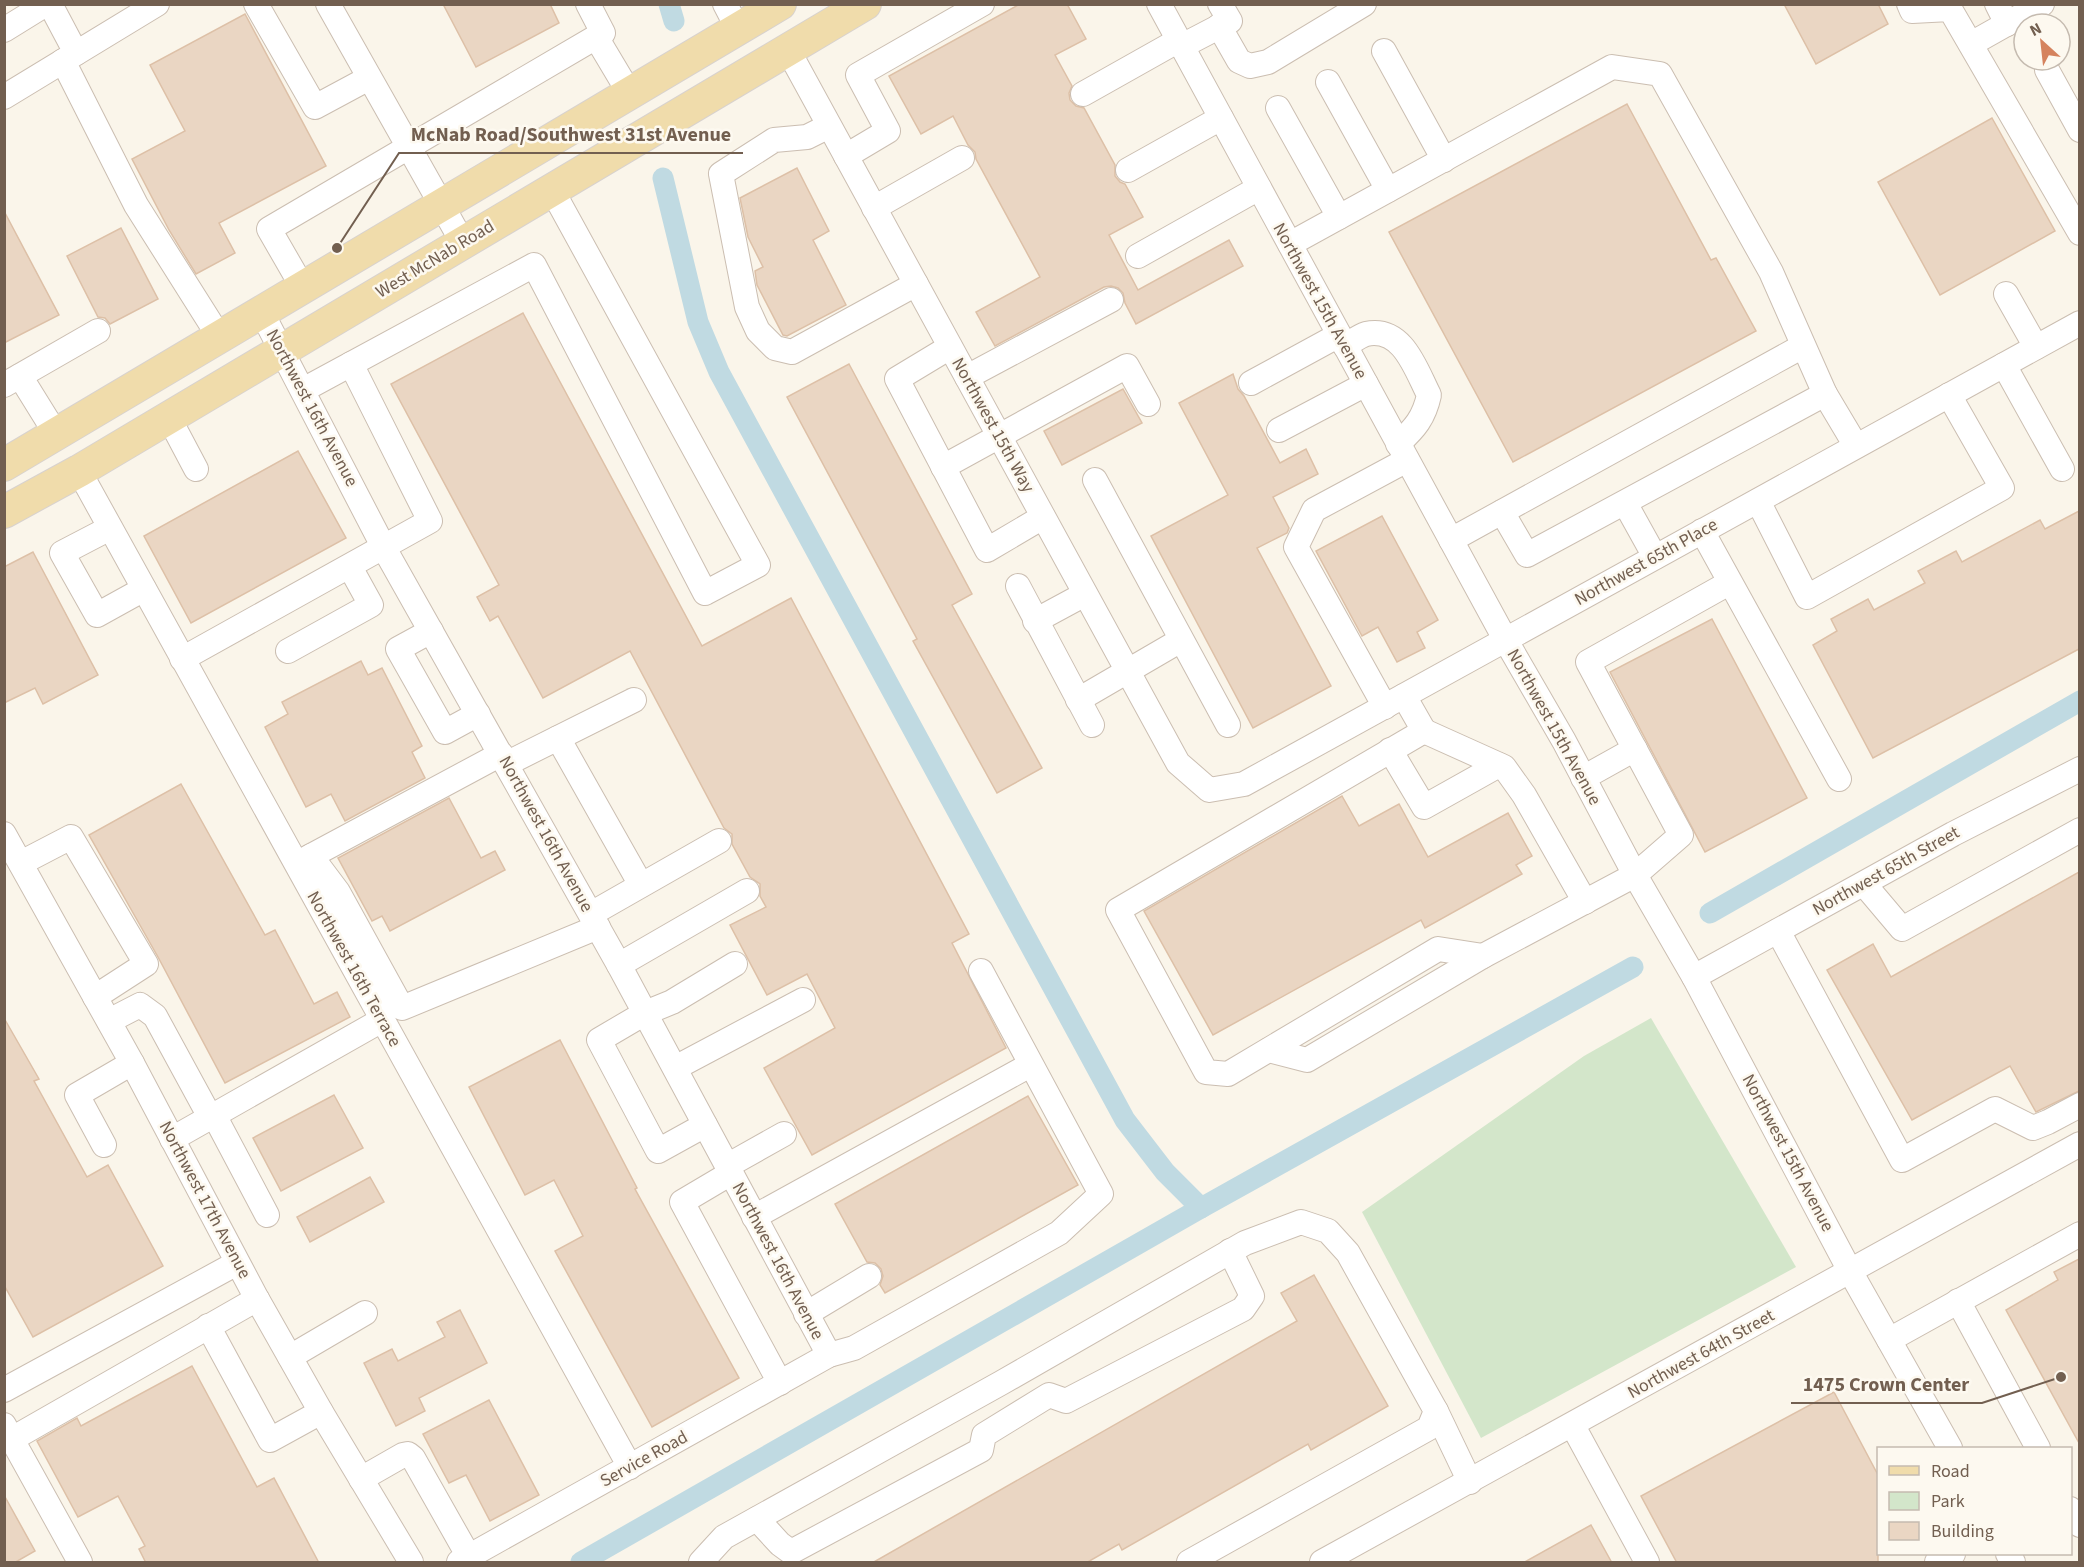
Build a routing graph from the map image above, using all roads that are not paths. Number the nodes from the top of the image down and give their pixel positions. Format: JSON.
{"nodes":[{"id":1,"x":48,"y":4,"type":"edge"},
{"id":2,"x":157,"y":4,"type":"edge"},
{"id":3,"x":256,"y":4,"type":"edge"},
{"id":4,"x":328,"y":4,"type":"edge"},
{"id":5,"x":588,"y":4,"type":"edge"},
{"id":6,"x":780,"y":4,"type":"edge"},
{"id":7,"x":865,"y":4,"type":"edge"},
{"id":8,"x":982,"y":4,"type":"edge"},
{"id":9,"x":1159,"y":4,"type":"edge"},
{"id":10,"x":1364,"y":4,"type":"edge"},
{"id":11,"x":1909,"y":4,"type":"edge"},
{"id":12,"x":2043,"y":4,"type":"edge"},
{"id":13,"x":2002,"y":14,"type":"edge"},
{"id":14,"x":1220,"y":15,"type":"edge"},
{"id":15,"x":731,"y":17,"type":"edge"},
{"id":16,"x":4,"y":30,"type":"edge"},
{"id":17,"x":596,"y":37,"type":"junction"},
{"id":18,"x":1180,"y":43,"type":"junction"},
{"id":19,"x":1971,"y":44,"type":"junction"},
{"id":20,"x":788,"y":50,"type":"junction"},
{"id":21,"x":1384,"y":51,"type":"dead end"},
{"id":22,"x":69,"y":57,"type":"junction"},
{"id":23,"x":2048,"y":72,"type":"edge"},
{"id":24,"x":369,"y":78,"type":"junction"},
{"id":25,"x":1328,"y":82,"type":"dead end"},
{"id":26,"x":630,"y":94,"type":"junction"},
{"id":27,"x":1083,"y":94,"type":"dead end"},
{"id":28,"x":4,"y":97,"type":"edge"},
{"id":29,"x":1278,"y":108,"type":"dead end"},
{"id":30,"x":1221,"y":118,"type":"junction"},
{"id":31,"x":829,"y":126,"type":"junction"},
{"id":32,"x":2079,"y":130,"type":"edge"},
{"id":33,"x":408,"y":147,"type":"junction"},
{"id":34,"x":846,"y":156,"type":"junction"},
{"id":35,"x":962,"y":158,"type":"dead end"},
{"id":36,"x":1444,"y":160,"type":"junction"},
{"id":37,"x":1128,"y":170,"type":"dead end"},
{"id":38,"x":1259,"y":188,"type":"junction"},
{"id":39,"x":552,"y":190,"type":"junction"},
{"id":40,"x":1388,"y":190,"type":"junction"},
{"id":41,"x":441,"y":206,"type":"junction"},
{"id":42,"x":874,"y":208,"type":"junction"},
{"id":43,"x":1339,"y":217,"type":"junction"},
{"id":44,"x":2079,"y":233,"type":"edge"},
{"id":45,"x":463,"y":243,"type":"junction"},
{"id":46,"x":1290,"y":244,"type":"junction"},
{"id":47,"x":1138,"y":256,"type":"dead end"},
{"id":48,"x":916,"y":284,"type":"junction"},
{"id":49,"x":303,"y":288,"type":"junction"},
{"id":50,"x":2006,"y":294,"type":"dead end"},
{"id":51,"x":1111,"y":300,"type":"dead end"},
{"id":52,"x":262,"y":313,"type":"junction"},
{"id":53,"x":2079,"y":323,"type":"edge"},
{"id":54,"x":98,"y":332,"type":"dead end"},
{"id":55,"x":220,"y":338,"type":"junction"},
{"id":56,"x":1342,"y":340,"type":"junction"},
{"id":57,"x":1803,"y":346,"type":"junction"},
{"id":58,"x":950,"y":347,"type":"junction"},
{"id":59,"x":2036,"y":348,"type":"junction"},
{"id":60,"x":282,"y":350,"type":"junction"},
{"id":61,"x":351,"y":364,"type":"junction"},
{"id":62,"x":2004,"y":365,"type":"junction"},
{"id":63,"x":967,"y":377,"type":"junction"},
{"id":64,"x":12,"y":380,"type":"edge"},
{"id":65,"x":1251,"y":383,"type":"dead end"},
{"id":66,"x":1366,"y":384,"type":"junction"},
{"id":67,"x":303,"y":390,"type":"junction"},
{"id":68,"x":1825,"y":394,"type":"junction"},
{"id":69,"x":1949,"y":395,"type":"junction"},
{"id":70,"x":1148,"y":404,"type":"dead end"},
{"id":71,"x":169,"y":418,"type":"junction"},
{"id":72,"x":1279,"y":430,"type":"dead end"},
{"id":73,"x":56,"y":434,"type":"junction"},
{"id":74,"x":999,"y":436,"type":"junction"},
{"id":75,"x":1856,"y":446,"type":"junction"},
{"id":76,"x":1403,"y":452,"type":"junction"},
{"id":77,"x":4,"y":465,"type":"edge"},
{"id":78,"x":943,"y":467,"type":"junction"},
{"id":79,"x":196,"y":469,"type":"dead end"},
{"id":80,"x":2062,"y":469,"type":"dead end"},
{"id":81,"x":78,"y":471,"type":"junction"},
{"id":82,"x":1095,"y":480,"type":"dead end"},
{"id":83,"x":1758,"y":501,"type":"junction"},
{"id":84,"x":1625,"y":503,"type":"junction"},
{"id":85,"x":4,"y":512,"type":"edge"},
{"id":86,"x":1502,"y":512,"type":"junction"},
{"id":87,"x":1043,"y":517,"type":"junction"},
{"id":88,"x":110,"y":528,"type":"junction"},
{"id":89,"x":1702,"y":531,"type":"junction"},
{"id":90,"x":1451,"y":540,"type":"junction"},
{"id":91,"x":384,"y":548,"type":"junction"},
{"id":92,"x":1655,"y":557,"type":"junction"},
{"id":93,"x":350,"y":567,"type":"junction"},
{"id":94,"x":1730,"y":583,"type":"junction"},
{"id":95,"x":1018,"y":586,"type":"dead end"},
{"id":96,"x":144,"y":589,"type":"junction"},
{"id":97,"x":1085,"y":594,"type":"junction"},
{"id":98,"x":1035,"y":621,"type":"junction"},
{"id":99,"x":431,"y":631,"type":"junction"},
{"id":100,"x":1505,"y":639,"type":"junction"},
{"id":101,"x":1181,"y":640,"type":"junction"},
{"id":102,"x":288,"y":651,"type":"dead end"},
{"id":103,"x":182,"y":659,"type":"junction"},
{"id":104,"x":1128,"y":672,"type":"junction"},
{"id":105,"x":634,"y":700,"type":"dead end"},
{"id":106,"x":1078,"y":700,"type":"junction"},
{"id":107,"x":1395,"y":702,"type":"junction"},
{"id":108,"x":478,"y":714,"type":"junction"},
{"id":109,"x":1092,"y":725,"type":"dead end"},
{"id":110,"x":1228,"y":725,"type":"dead end"},
{"id":111,"x":1424,"y":731,"type":"junction"},
{"id":112,"x":558,"y":738,"type":"junction"},
{"id":113,"x":1635,"y":749,"type":"junction"},
{"id":114,"x":1390,"y":750,"type":"junction"},
{"id":115,"x":503,"y":759,"type":"junction"},
{"id":116,"x":1498,"y":765,"type":"junction"},
{"id":117,"x":2079,"y":769,"type":"edge"},
{"id":118,"x":1583,"y":777,"type":"junction"},
{"id":119,"x":1839,"y":779,"type":"dead end"},
{"id":120,"x":1209,"y":790,"type":"joint"},
{"id":121,"x":2079,"y":830,"type":"edge"},
{"id":122,"x":4,"y":834,"type":"edge"},
{"id":123,"x":719,"y":841,"type":"dead end"},
{"id":124,"x":304,"y":860,"type":"junction"},
{"id":125,"x":21,"y":863,"type":"junction"},
{"id":126,"x":1635,"y":875,"type":"junction"},
{"id":127,"x":1864,"y":884,"type":"junction"},
{"id":128,"x":640,"y":885,"type":"junction"},
{"id":129,"x":747,"y":891,"type":"dead end"},
{"id":130,"x":1585,"y":902,"type":"junction"},
{"id":131,"x":594,"y":920,"type":"junction"},
{"id":132,"x":1778,"y":931,"type":"junction"},
{"id":133,"x":735,"y":964,"type":"dead end"},
{"id":134,"x":619,"y":965,"type":"junction"},
{"id":135,"x":981,"y":971,"type":"dead end"},
{"id":136,"x":1694,"y":977,"type":"junction"},
{"id":137,"x":95,"y":997,"type":"junction"},
{"id":138,"x":803,"y":1000,"type":"dead end"},
{"id":139,"x":645,"y":1012,"type":"junction"},
{"id":140,"x":382,"y":1020,"type":"junction"},
{"id":141,"x":109,"y":1021,"type":"junction"},
{"id":142,"x":132,"y":1063,"type":"junction"},
{"id":143,"x":1030,"y":1065,"type":"junction"},
{"id":144,"x":675,"y":1068,"type":"junction"},
{"id":145,"x":2079,"y":1105,"type":"edge"},
{"id":146,"x":212,"y":1116,"type":"junction"},
{"id":147,"x":705,"y":1125,"type":"junction"},
{"id":148,"x":2033,"y":1128,"type":"junction"},
{"id":149,"x":784,"y":1134,"type":"dead end"},
{"id":150,"x":172,"y":1139,"type":"junction"},
{"id":151,"x":2079,"y":1144,"type":"edge"},
{"id":152,"x":104,"y":1145,"type":"dead end"},
{"id":153,"x":2052,"y":1160,"type":"junction"},
{"id":154,"x":729,"y":1170,"type":"junction"},
{"id":155,"x":267,"y":1215,"type":"dead end"},
{"id":156,"x":754,"y":1217,"type":"junction"},
{"id":157,"x":2079,"y":1234,"type":"edge"},
{"id":158,"x":1230,"y":1251,"type":"junction"},
{"id":159,"x":237,"y":1263,"type":"junction"},
{"id":160,"x":1850,"y":1271,"type":"junction"},
{"id":161,"x":869,"y":1276,"type":"dead end"},
{"id":162,"x":257,"y":1299,"type":"junction"},
{"id":163,"x":1958,"y":1301,"type":"junction"},
{"id":164,"x":364,"y":1313,"type":"dead end"},
{"id":165,"x":806,"y":1314,"type":"junction"},
{"id":166,"x":208,"y":1326,"type":"junction"},
{"id":167,"x":1889,"y":1340,"type":"junction"},
{"id":168,"x":829,"y":1355,"type":"junction"},
{"id":169,"x":290,"y":1357,"type":"junction"},
{"id":170,"x":780,"y":1383,"type":"junction"},
{"id":171,"x":4,"y":1390,"type":"edge"},
{"id":172,"x":1436,"y":1411,"type":"junction"},
{"id":173,"x":321,"y":1412,"type":"junction"},
{"id":174,"x":1572,"y":1426,"type":"junction"},
{"id":175,"x":8,"y":1432,"type":"edge"},
{"id":176,"x":1949,"y":1447,"type":"edge"},
{"id":177,"x":2037,"y":1447,"type":"edge"},
{"id":178,"x":630,"y":1467,"type":"junction"},
{"id":179,"x":361,"y":1479,"type":"junction"},
{"id":180,"x":1470,"y":1482,"type":"junction"},
{"id":181,"x":757,"y":1519,"type":"junction"},
{"id":182,"x":1951,"y":1555,"type":"edge"},
{"id":183,"x":464,"y":1560,"type":"edge"},
{"id":184,"x":80,"y":1563,"type":"edge"},
{"id":185,"x":411,"y":1563,"type":"edge"},
{"id":186,"x":701,"y":1563,"type":"edge"},
{"id":187,"x":1189,"y":1563,"type":"edge"},
{"id":188,"x":1322,"y":1563,"type":"edge"},
{"id":189,"x":1647,"y":1563,"type":"edge"},
{"id":190,"x":1937,"y":1563,"type":"edge"}],
"edges":[{"from":1,"to":16,"type":"street"},
{"from":1,"to":22,"type":"street"},
{"from":2,"to":22,"type":"street"},
{"from":3,"to":24,"type":"street"},
{"from":4,"to":24,"type":"street"},
{"from":5,"to":17,"type":"street"},
{"from":6,"to":15,"type":"main road"},
{"from":7,"to":20,"type":"main road","name":"West McNab Road"},
{"from":8,"to":34,"type":"street"},
{"from":9,"to":18,"type":"street","name":"Northwest 15th Avenue"},
{"from":10,"to":14,"type":"street"},
{"from":11,"to":19,"type":"street"},
{"from":12,"to":13,"type":"street"},
{"from":13,"to":19,"type":"street"},
{"from":14,"to":18,"type":"street"},
{"from":15,"to":26,"type":"main road"},
{"from":17,"to":26,"type":"street"},
{"from":17,"to":33,"type":"street"},
{"from":18,"to":27,"type":"street"},
{"from":18,"to":30,"type":"street","name":"Northwest 15th Avenue"},
{"from":19,"to":44,"type":"street"},
{"from":20,"to":31,"type":"street","name":"Northwest 15th Way"},
{"from":20,"to":39,"type":"main road","name":"West McNab Road"},
{"from":21,"to":36,"type":"street"},
{"from":22,"to":28,"type":"street"},
{"from":22,"to":55,"type":"street"},
{"from":23,"to":32,"type":"street"},
{"from":24,"to":33,"type":"street"},
{"from":25,"to":40,"type":"street"},
{"from":26,"to":41,"type":"main road"},
{"from":29,"to":43,"type":"street"},
{"from":30,"to":37,"type":"street"},
{"from":30,"to":38,"type":"street","name":"Northwest 15th Avenue"},
{"from":31,"to":34,"type":"street","name":"Northwest 15th Way"},
{"from":31,"to":48,"type":"street"},
{"from":33,"to":41,"type":"street"},
{"from":33,"to":49,"type":"street"},
{"from":34,"to":42,"type":"street","name":"Northwest 15th Way"},
{"from":35,"to":42,"type":"street"},
{"from":36,"to":40,"type":"street"},
{"from":36,"to":57,"type":"street"},
{"from":38,"to":46,"type":"street","name":"Northwest 15th Avenue"},
{"from":38,"to":47,"type":"street"},
{"from":39,"to":45,"type":"main road","name":"West McNab Road"},
{"from":39,"to":61,"type":"street"},
{"from":40,"to":43,"type":"street"},
{"from":41,"to":45,"type":"street"},
{"from":41,"to":49,"type":"main road"},
{"from":42,"to":48,"type":"street","name":"Northwest 15th Way"},
{"from":43,"to":46,"type":"street"},
{"from":45,"to":60,"type":"main road","name":"West McNab Road"},
{"from":46,"to":56,"type":"street","name":"Northwest 15th Avenue"},
{"from":48,"to":58,"type":"street","name":"Northwest 15th Way"},
{"from":49,"to":52,"type":"main road"},
{"from":50,"to":59,"type":"street"},
{"from":51,"to":63,"type":"street"},
{"from":52,"to":55,"type":"main road"},
{"from":52,"to":60,"type":"street","name":"Northwest 16th Avenue"},
{"from":53,"to":59,"type":"street","name":"Northwest 65th Place"},
{"from":54,"to":64,"type":"street"},
{"from":55,"to":73,"type":"main road"},
{"from":56,"to":65,"type":"street"},
{"from":56,"to":66,"type":"street","name":"Northwest 15th Avenue"},
{"from":56,"to":76,"type":"street"},
{"from":57,"to":68,"type":"street"},
{"from":57,"to":86,"type":"street"},
{"from":58,"to":63,"type":"street","name":"Northwest 15th Way"},
{"from":58,"to":78,"type":"street"},
{"from":59,"to":62,"type":"street","name":"Northwest 65th Place"},
{"from":60,"to":67,"type":"street","name":"Northwest 16th Avenue"},
{"from":60,"to":71,"type":"main road","name":"West McNab Road"},
{"from":61,"to":67,"type":"street"},
{"from":61,"to":91,"type":"street"},
{"from":62,"to":69,"type":"street","name":"Northwest 65th Place"},
{"from":62,"to":80,"type":"street"},
{"from":63,"to":74,"type":"street","name":"Northwest 15th Way"},
{"from":64,"to":73,"type":"street"},
{"from":66,"to":72,"type":"street"},
{"from":66,"to":76,"type":"street","name":"Northwest 15th Avenue"},
{"from":67,"to":91,"type":"street","name":"Northwest 16th Avenue"},
{"from":68,"to":75,"type":"street"},
{"from":68,"to":84,"type":"street"},
{"from":69,"to":75,"type":"street","name":"Northwest 65th Place"},
{"from":69,"to":83,"type":"street"},
{"from":70,"to":74,"type":"street"},
{"from":71,"to":79,"type":"street"},
{"from":71,"to":81,"type":"main road","name":"West McNab Road"},
{"from":73,"to":77,"type":"main road"},
{"from":74,"to":78,"type":"street"},
{"from":74,"to":87,"type":"street","name":"Northwest 15th Way"},
{"from":75,"to":83,"type":"street","name":"Northwest 65th Place"},
{"from":76,"to":90,"type":"street","name":"Northwest 15th Avenue"},
{"from":76,"to":107,"type":"street"},
{"from":78,"to":87,"type":"street"},
{"from":81,"to":85,"type":"main road","name":"West McNab Road"},
{"from":81,"to":88,"type":"street","name":"Northwest 16th Terrace"},
{"from":82,"to":101,"type":"street"},
{"from":83,"to":89,"type":"street","name":"Northwest 65th Place"},
{"from":84,"to":86,"type":"street"},
{"from":84,"to":92,"type":"street"},
{"from":86,"to":90,"type":"street"},
{"from":87,"to":97,"type":"street","name":"Northwest 15th Way"},
{"from":88,"to":96,"type":"street","name":"Northwest 16th Terrace"},
{"from":88,"to":96,"type":"street"},
{"from":89,"to":92,"type":"street","name":"Northwest 65th Place"},
{"from":89,"to":94,"type":"street"},
{"from":90,"to":100,"type":"street","name":"Northwest 15th Avenue"},
{"from":91,"to":93,"type":"street"},
{"from":91,"to":99,"type":"street","name":"Northwest 16th Avenue"},
{"from":92,"to":100,"type":"street","name":"Northwest 65th Place"},
{"from":93,"to":102,"type":"street"},
{"from":93,"to":103,"type":"street"},
{"from":94,"to":113,"type":"street"},
{"from":94,"to":119,"type":"street"},
{"from":95,"to":98,"type":"street"},
{"from":96,"to":103,"type":"street","name":"Northwest 16th Terrace"},
{"from":97,"to":98,"type":"street"},
{"from":97,"to":104,"type":"street","name":"Northwest 15th Way"},
{"from":98,"to":106,"type":"street"},
{"from":99,"to":108,"type":"street","name":"Northwest 16th Avenue"},
{"from":99,"to":108,"type":"street"},
{"from":100,"to":107,"type":"street","name":"Northwest 65th Place"},
{"from":100,"to":118,"type":"street","name":"Northwest 15th Avenue"},
{"from":101,"to":104,"type":"street"},
{"from":101,"to":110,"type":"street"},
{"from":103,"to":124,"type":"street","name":"Northwest 16th Terrace"},
{"from":104,"to":106,"type":"street"},
{"from":104,"to":120,"type":"street","name":"Northwest 15th Way"},
{"from":105,"to":112,"type":"street"},
{"from":106,"to":109,"type":"street"},
{"from":107,"to":111,"type":"street"},
{"from":107,"to":120,"type":"street","name":"Northwest 65th Place"},
{"from":108,"to":115,"type":"street","name":"Northwest 16th Avenue"},
{"from":111,"to":114,"type":"street"},
{"from":111,"to":116,"type":"street"},
{"from":112,"to":115,"type":"street"},
{"from":112,"to":128,"type":"street"},
{"from":113,"to":118,"type":"street"},
{"from":113,"to":126,"type":"street"},
{"from":114,"to":116,"type":"street"},
{"from":114,"to":130,"type":"street"},
{"from":115,"to":124,"type":"street"},
{"from":115,"to":131,"type":"street","name":"Northwest 16th Avenue"},
{"from":116,"to":130,"type":"street"},
{"from":117,"to":127,"type":"street","name":"Northwest 65th Street"},
{"from":118,"to":126,"type":"street","name":"Northwest 15th Avenue"},
{"from":121,"to":127,"type":"street"},
{"from":122,"to":125,"type":"street","name":"Northwest 17th Avenue"},
{"from":123,"to":128,"type":"street"},
{"from":124,"to":131,"type":"street"},
{"from":124,"to":140,"type":"street","name":"Northwest 16th Terrace"},
{"from":125,"to":137,"type":"street","name":"Northwest 17th Avenue"},
{"from":125,"to":137,"type":"street"},
{"from":126,"to":130,"type":"street"},
{"from":126,"to":136,"type":"street","name":"Northwest 15th Avenue"},
{"from":127,"to":132,"type":"street","name":"Northwest 65th Street"},
{"from":128,"to":131,"type":"street"},
{"from":129,"to":134,"type":"street"},
{"from":131,"to":134,"type":"street","name":"Northwest 16th Avenue"},
{"from":132,"to":136,"type":"street","name":"Northwest 65th Street"},
{"from":132,"to":148,"type":"street"},
{"from":133,"to":139,"type":"street"},
{"from":134,"to":139,"type":"street","name":"Northwest 16th Avenue"},
{"from":135,"to":143,"type":"street"},
{"from":136,"to":160,"type":"street","name":"Northwest 15th Avenue"},
{"from":137,"to":141,"type":"street","name":"Northwest 17th Avenue"},
{"from":138,"to":144,"type":"street"},
{"from":139,"to":144,"type":"street","name":"Northwest 16th Avenue"},
{"from":139,"to":147,"type":"street"},
{"from":140,"to":146,"type":"street"},
{"from":140,"to":178,"type":"street","name":"Northwest 16th Terrace"},
{"from":141,"to":142,"type":"street","name":"Northwest 17th Avenue"},
{"from":141,"to":146,"type":"street"},
{"from":142,"to":150,"type":"street","name":"Northwest 17th Avenue"},
{"from":142,"to":152,"type":"street"},
{"from":143,"to":156,"type":"street"},
{"from":143,"to":168,"type":"street","name":"Service Road"},
{"from":144,"to":147,"type":"street","name":"Northwest 16th Avenue"},
{"from":145,"to":148,"type":"street"},
{"from":146,"to":150,"type":"street"},
{"from":146,"to":155,"type":"street"},
{"from":147,"to":154,"type":"street","name":"Northwest 16th Avenue"},
{"from":148,"to":153,"type":"street"},
{"from":149,"to":154,"type":"street"},
{"from":150,"to":159,"type":"street","name":"Northwest 17th Avenue"},
{"from":151,"to":153,"type":"street","name":"Northwest 64th Street"},
{"from":153,"to":160,"type":"street","name":"Northwest 64th Street"},
{"from":154,"to":156,"type":"street","name":"Northwest 16th Avenue"},
{"from":154,"to":170,"type":"street"},
{"from":156,"to":165,"type":"street","name":"Northwest 16th Avenue"},
{"from":157,"to":163,"type":"street"},
{"from":158,"to":172,"type":"street"},
{"from":158,"to":181,"type":"street"},
{"from":158,"to":181,"type":"street"},
{"from":159,"to":162,"type":"street","name":"Northwest 17th Avenue"},
{"from":159,"to":171,"type":"street"},
{"from":160,"to":167,"type":"street","name":"Northwest 15th Avenue"},
{"from":160,"to":174,"type":"street","name":"Northwest 64th Street"},
{"from":161,"to":165,"type":"street"},
{"from":162,"to":166,"type":"street"},
{"from":162,"to":169,"type":"street","name":"Northwest 17th Avenue"},
{"from":163,"to":167,"type":"street"},
{"from":163,"to":177,"type":"street"},
{"from":164,"to":169,"type":"street"},
{"from":165,"to":168,"type":"street","name":"Northwest 16th Avenue"},
{"from":166,"to":173,"type":"street"},
{"from":166,"to":175,"type":"street"},
{"from":167,"to":176,"type":"street","name":"Northwest 15th Avenue"},
{"from":168,"to":170,"type":"street","name":"Service Road"},
{"from":169,"to":173,"type":"street","name":"Northwest 17th Avenue"},
{"from":170,"to":178,"type":"street","name":"Service Road"},
{"from":172,"to":180,"type":"street"},
{"from":172,"to":187,"type":"street"},
{"from":173,"to":179,"type":"street","name":"Northwest 17th Avenue"},
{"from":174,"to":180,"type":"street","name":"Northwest 64th Street"},
{"from":174,"to":189,"type":"street"},
{"from":175,"to":184,"type":"street"},
{"from":178,"to":183,"type":"street","name":"Service Road"},
{"from":179,"to":183,"type":"street"},
{"from":179,"to":185,"type":"street","name":"Northwest 17th Avenue"},
{"from":180,"to":188,"type":"street","name":"Northwest 64th Street"},
{"from":181,"to":186,"type":"street"},
{"from":182,"to":190,"type":"street"}]}
